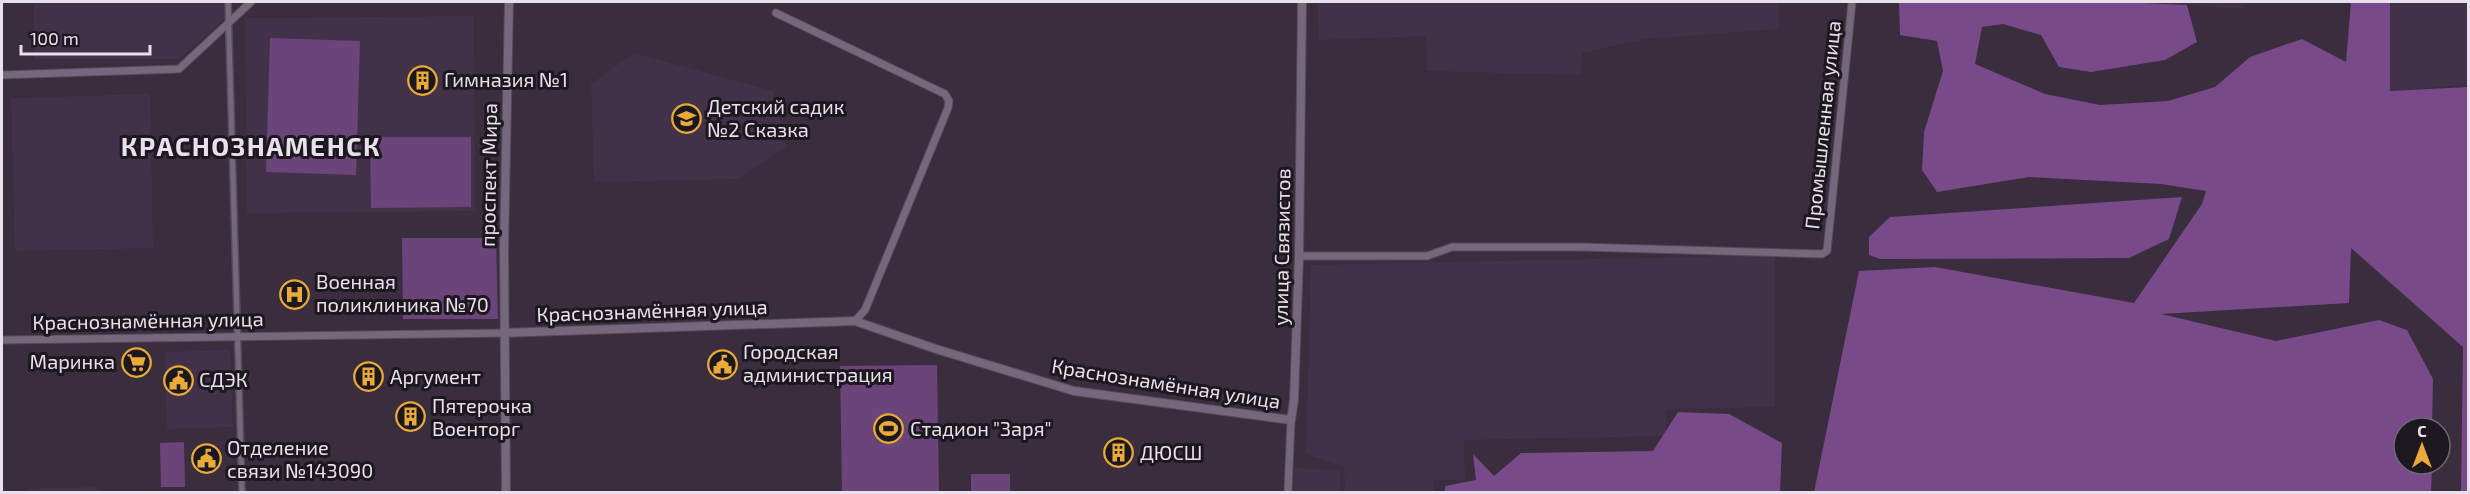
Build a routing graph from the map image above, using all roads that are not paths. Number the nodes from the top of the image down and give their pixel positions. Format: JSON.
{"nodes":[{"id":1,"x":228,"y":2,"type":"edge"},
{"id":2,"x":251,"y":2,"type":"edge"},
{"id":3,"x":509,"y":2,"type":"edge"},
{"id":4,"x":1302,"y":2,"type":"edge"},
{"id":5,"x":1852,"y":2,"type":"edge"},
{"id":6,"x":776,"y":13,"type":"dead end"},
{"id":7,"x":229,"y":23,"type":"junction"},
{"id":8,"x":2,"y":75,"type":"edge"},
{"id":9,"x":1299,"y":256,"type":"junction"},
{"id":10,"x":855,"y":321,"type":"junction"},
{"id":11,"x":504,"y":333,"type":"junction"},
{"id":12,"x":236,"y":336,"type":"junction"},
{"id":13,"x":2,"y":340,"type":"edge"},
{"id":14,"x":1291,"y":420,"type":"junction"},
{"id":15,"x":242,"y":492,"type":"edge"},
{"id":16,"x":506,"y":492,"type":"edge"},
{"id":17,"x":1288,"y":492,"type":"edge"}],
"edges":[{"from":1,"to":7,"type":"street"},
{"from":2,"to":7,"type":"street"},
{"from":3,"to":11,"type":"street","name":"проспект Мира"},
{"from":4,"to":9,"type":"street","name":"улица Связистов"},
{"from":5,"to":9,"type":"street","name":"Промышленная улица"},
{"from":6,"to":10,"type":"street"},
{"from":7,"to":8,"type":"street"},
{"from":7,"to":12,"type":"street"},
{"from":9,"to":14,"type":"street","name":"улица Связистов"},
{"from":10,"to":11,"type":"street","name":"Краснознамённая улица"},
{"from":10,"to":14,"type":"street","name":"Краснознамённая улица"},
{"from":11,"to":12,"type":"street","name":"Краснознамённая улица"},
{"from":11,"to":16,"type":"street","name":"проспект Мира"},
{"from":12,"to":13,"type":"street","name":"Краснознамённая улица"},
{"from":12,"to":15,"type":"street"},
{"from":14,"to":17,"type":"street","name":"улица Связистов"}]}
